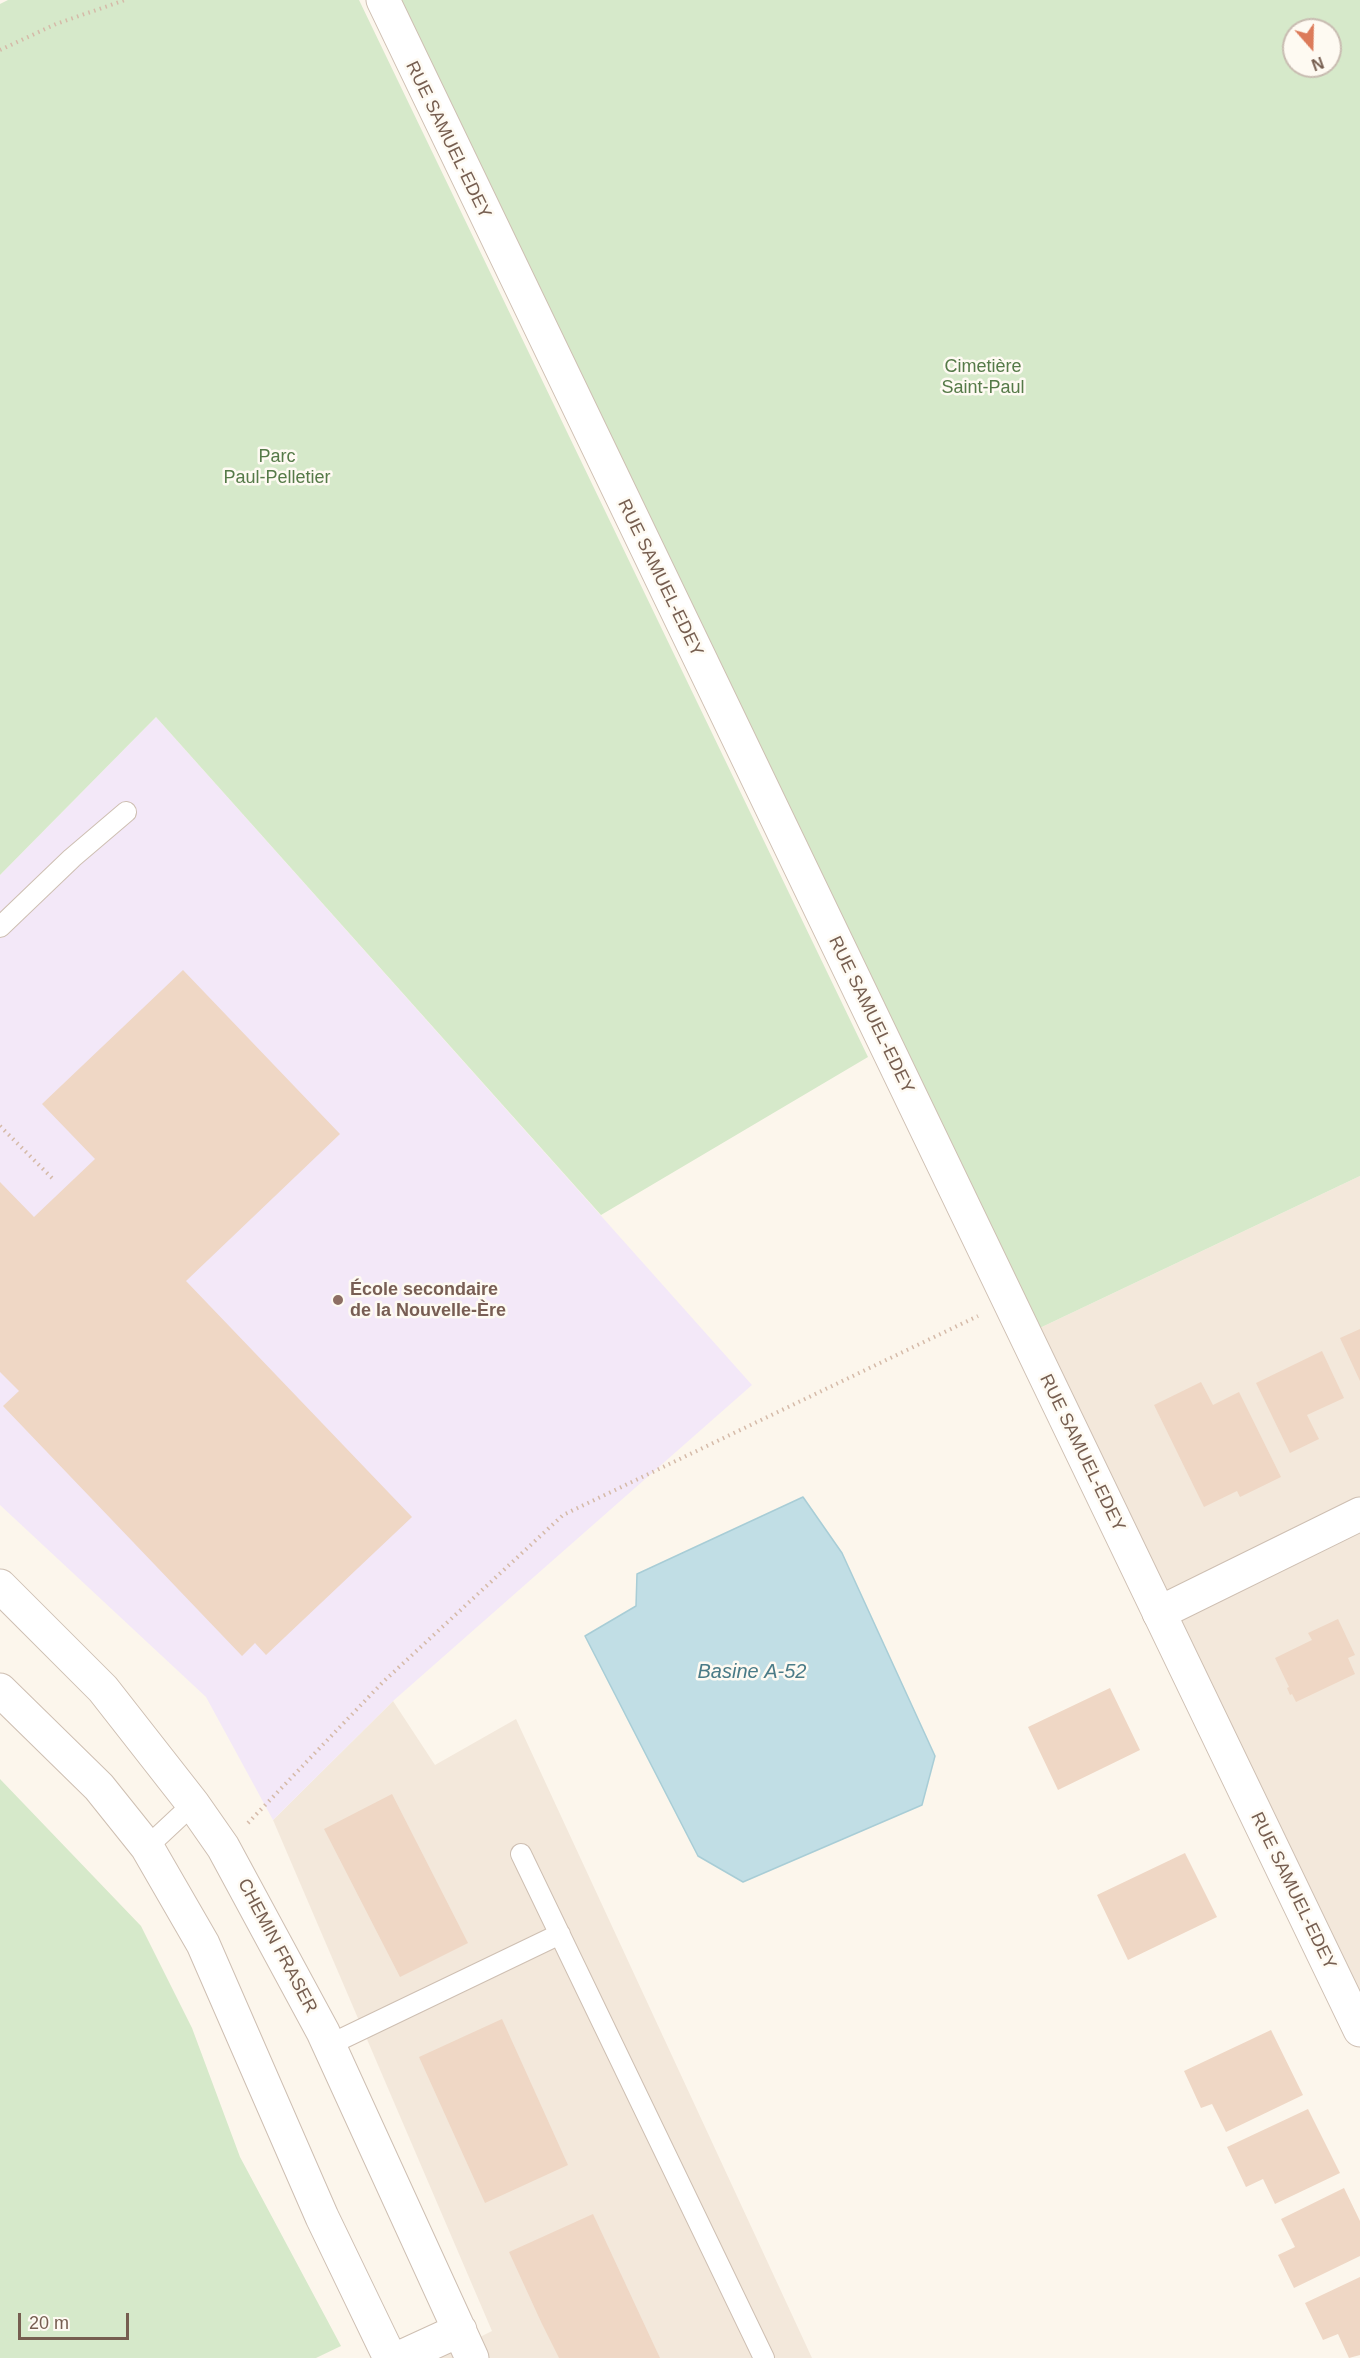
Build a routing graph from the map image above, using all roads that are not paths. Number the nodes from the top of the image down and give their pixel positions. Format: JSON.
{"nodes":[{"id":1,"x":383,"y":0,"type":"edge"},
{"id":2,"x":126,"y":812,"type":"dead end"},
{"id":3,"x":0,"y":927,"type":"edge"},
{"id":4,"x":1360,"y":1514,"type":"edge"},
{"id":5,"x":0,"y":1586,"type":"edge"},
{"id":6,"x":1159,"y":1613,"type":"junction"},
{"id":7,"x":0,"y":1690,"type":"edge"},
{"id":8,"x":193,"y":1804,"type":"junction"},
{"id":9,"x":147,"y":1847,"type":"junction"},
{"id":10,"x":521,"y":1854,"type":"dead end"},
{"id":11,"x":560,"y":1934,"type":"junction"},
{"id":12,"x":1360,"y":2030,"type":"edge"},
{"id":13,"x":329,"y":2045,"type":"junction"},
{"id":14,"x":466,"y":2344,"type":"edge"},
{"id":15,"x":390,"y":2358,"type":"edge"},
{"id":16,"x":399,"y":2358,"type":"edge"},
{"id":17,"x":764,"y":2358,"type":"edge"}],
"edges":[{"from":1,"to":6,"type":"street","name":"RUE SAMUEL-EDEY"},
{"from":2,"to":3,"type":"lane"},
{"from":4,"to":6,"type":"street"},
{"from":5,"to":8,"type":"street","name":"CHEMIN FRASER"},
{"from":6,"to":12,"type":"street","name":"RUE SAMUEL-EDEY"},
{"from":7,"to":9,"type":"street"},
{"from":8,"to":9,"type":"lane"},
{"from":8,"to":13,"type":"street","name":"CHEMIN FRASER"},
{"from":9,"to":15,"type":"street"},
{"from":10,"to":11,"type":"lane"},
{"from":11,"to":13,"type":"lane"},
{"from":11,"to":17,"type":"lane"},
{"from":13,"to":14,"type":"street","name":"CHEMIN FRASER"},
{"from":14,"to":16,"type":"street"}]}
